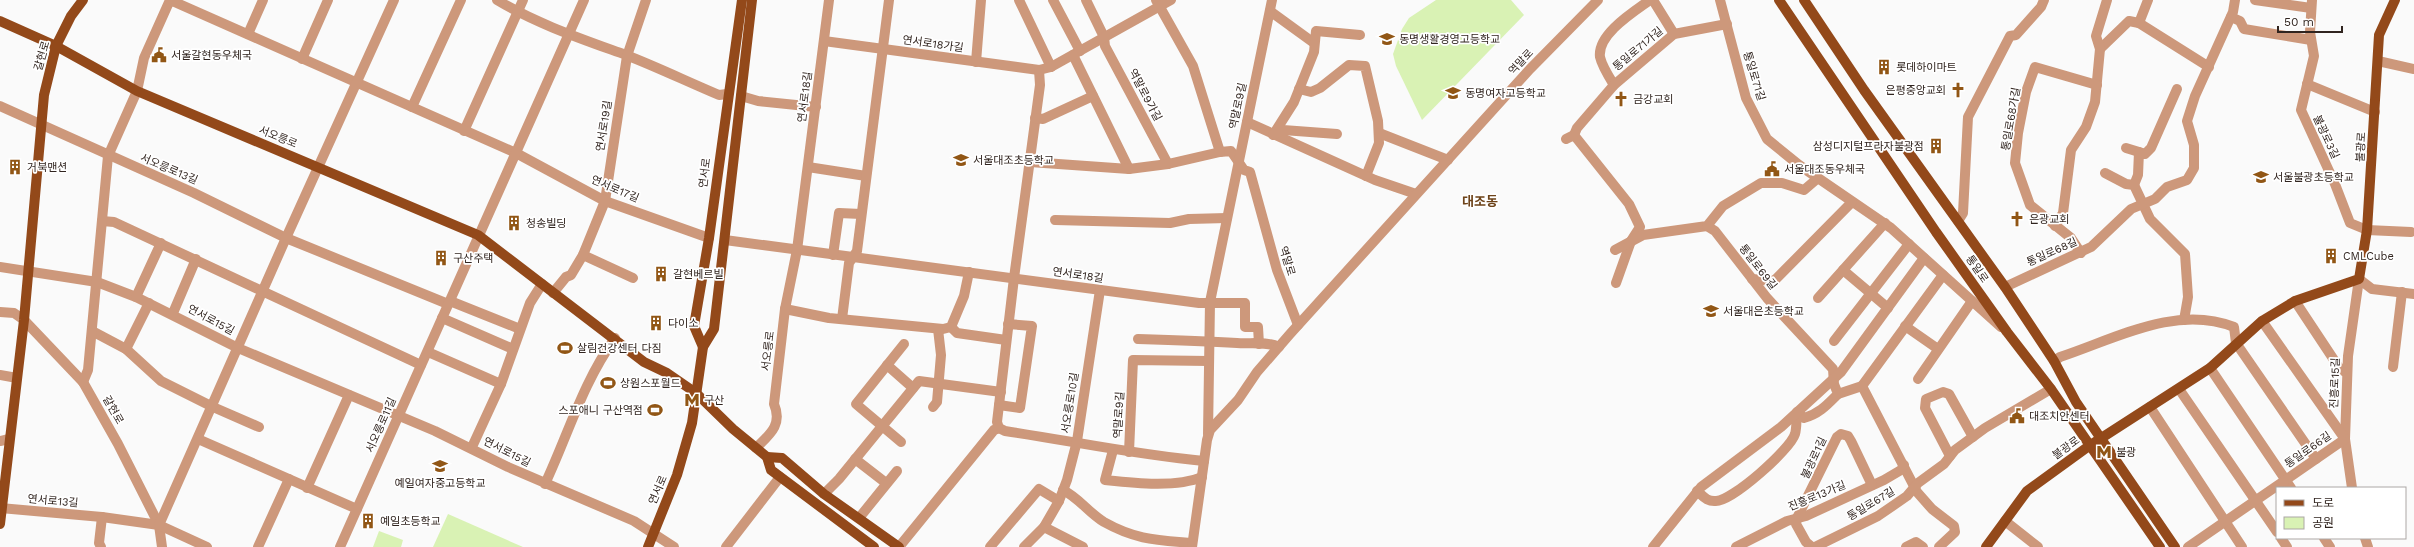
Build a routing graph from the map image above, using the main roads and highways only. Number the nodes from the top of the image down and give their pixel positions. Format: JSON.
{"nodes":[{"id":1,"x":83,"y":0,"type":"edge"},
{"id":2,"x":742,"y":0,"type":"edge"},
{"id":3,"x":752,"y":0,"type":"edge"},
{"id":4,"x":1779,"y":0,"type":"edge"},
{"id":5,"x":1804,"y":0,"type":"edge"},
{"id":6,"x":2395,"y":0,"type":"edge"},
{"id":7,"x":0,"y":21,"type":"edge"},
{"id":8,"x":56,"y":46,"type":"junction"},
{"id":9,"x":703,"y":347,"type":"junction"},
{"id":10,"x":696,"y":393,"type":"junction"},
{"id":11,"x":2101,"y":438,"type":"junction"},
{"id":12,"x":4,"y":440,"type":"edge"},
{"id":13,"x":2089,"y":446,"type":"junction"},
{"id":14,"x":767,"y":458,"type":"junction"},
{"id":15,"x":1,"y":508,"type":"edge"},
{"id":16,"x":0,"y":524,"type":"edge"},
{"id":17,"x":648,"y":547,"type":"edge"},
{"id":18,"x":874,"y":547,"type":"edge"},
{"id":19,"x":899,"y":547,"type":"edge"},
{"id":20,"x":1986,"y":547,"type":"edge"},
{"id":21,"x":2160,"y":547,"type":"edge"},
{"id":22,"x":2175,"y":547,"type":"edge"}],
"edges":[{"from":1,"to":8,"type":"main road","name":"갈현로"},
{"from":2,"to":9,"type":"main road","name":"연서로"},
{"from":3,"to":9,"type":"main road","name":"연서로"},
{"from":4,"to":13,"type":"main road","name":"통일로"},
{"from":5,"to":11,"type":"main road","name":"통일로"},
{"from":6,"to":11,"type":"main road","name":"불광로"},
{"from":7,"to":8,"type":"main road","name":"서오릉로"},
{"from":8,"to":10,"type":"main road","name":"서오릉로"},
{"from":8,"to":12,"type":"main road","name":"갈현로"},
{"from":9,"to":10,"type":"main road","name":"연서로"},
{"from":10,"to":14,"type":"main road","name":"서오릉로"},
{"from":10,"to":17,"type":"main road","name":"연서로"},
{"from":11,"to":13,"type":"main road","name":"불광로"},
{"from":11,"to":22,"type":"main road","name":"통일로"},
{"from":12,"to":15,"type":"main road","name":"갈현로"},
{"from":13,"to":20,"type":"main road","name":"불광로"},
{"from":13,"to":21,"type":"main road","name":"통일로"},
{"from":14,"to":18,"type":"main road","name":"서오릉로"},
{"from":14,"to":19,"type":"main road"},
{"from":15,"to":16,"type":"main road","name":"갈현로"}]}
